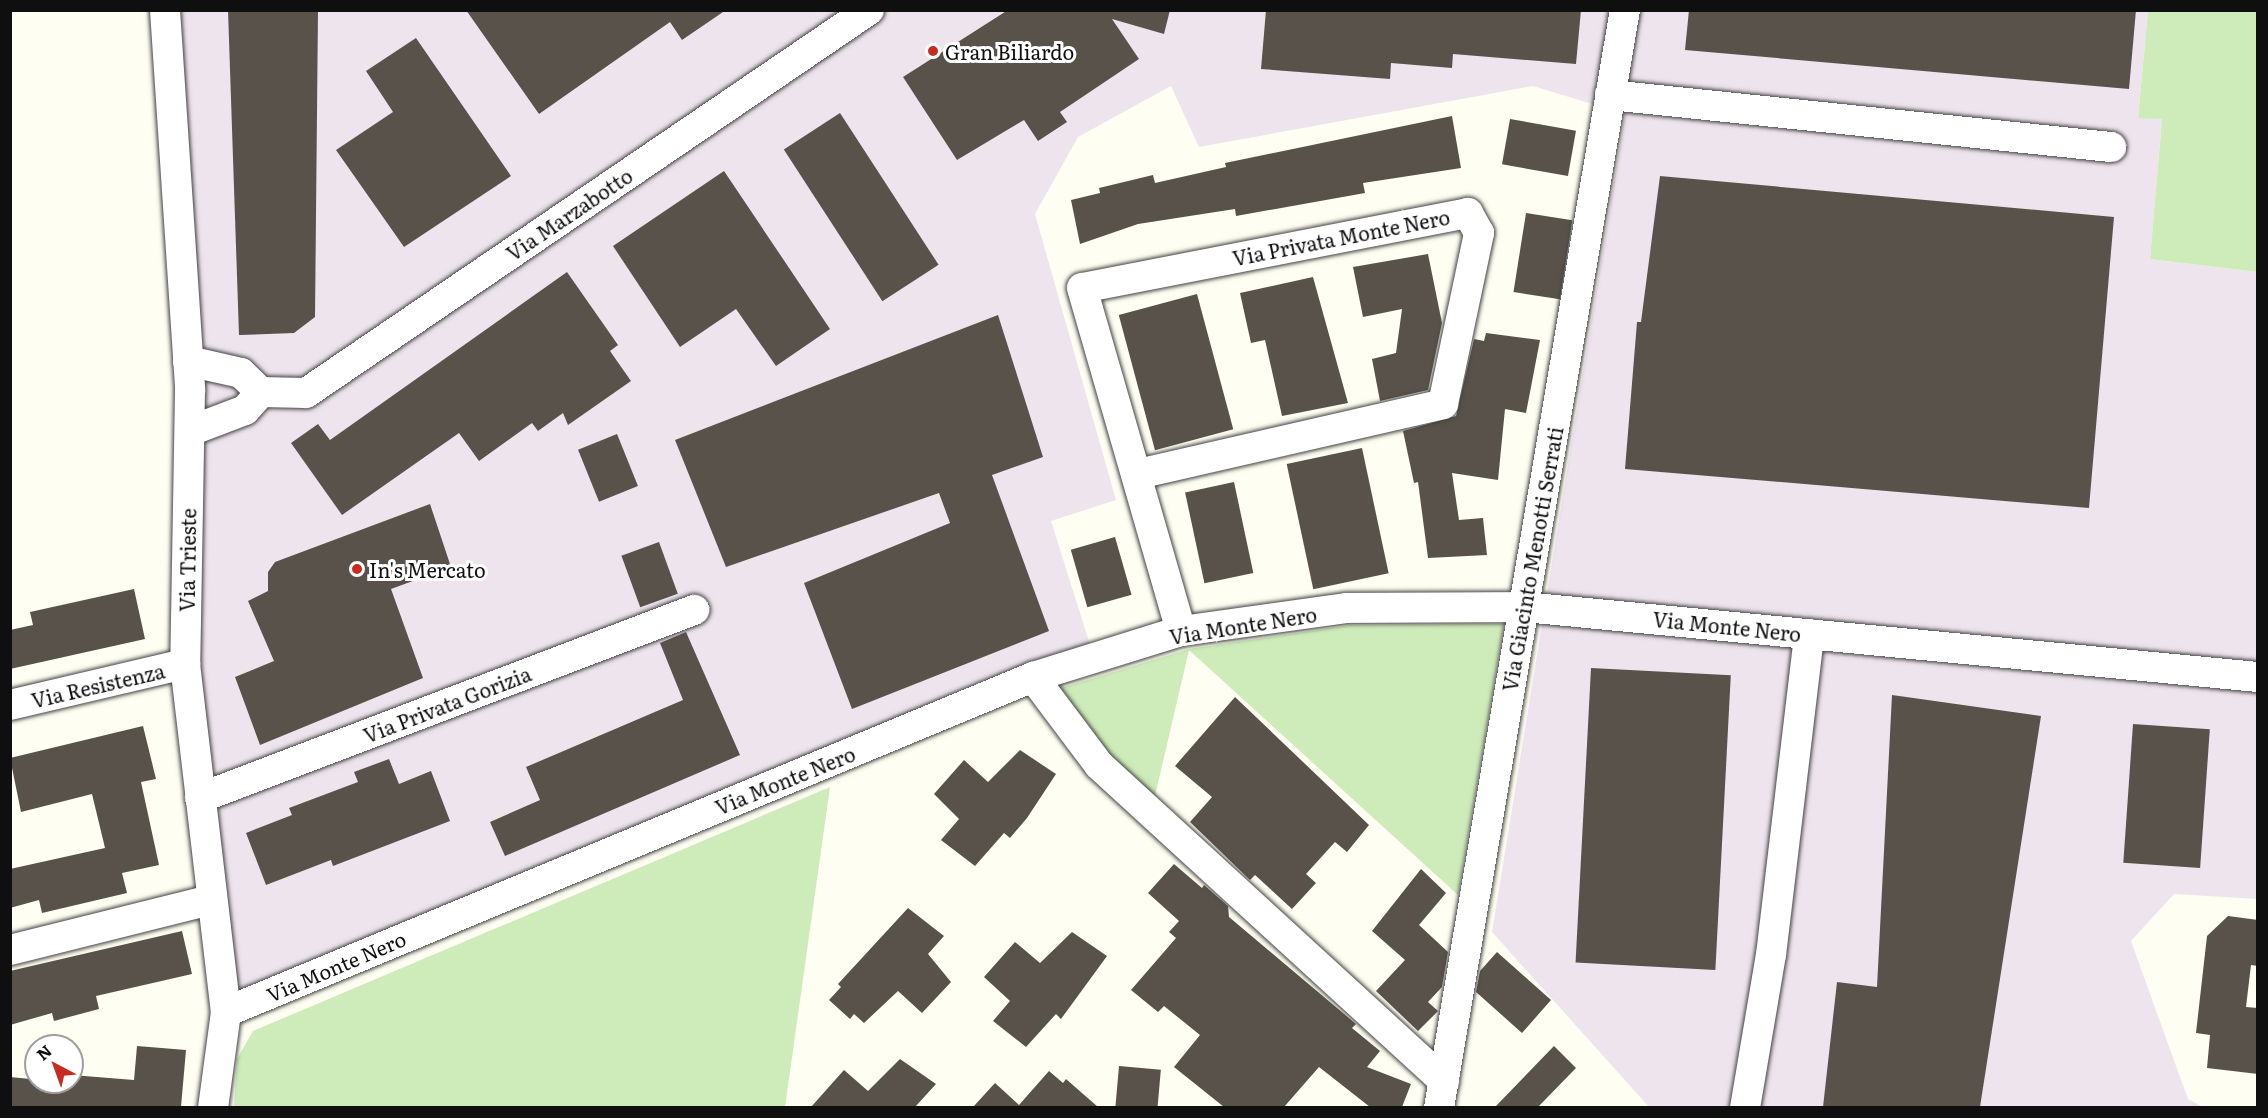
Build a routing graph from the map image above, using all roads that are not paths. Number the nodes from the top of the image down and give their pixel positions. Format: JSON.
{"nodes":[{"id":1,"x":165,"y":10,"type":"edge"},
{"id":2,"x":869,"y":10,"type":"edge"},
{"id":3,"x":1625,"y":10,"type":"edge"},
{"id":4,"x":1610,"y":95,"type":"junction"},
{"id":5,"x":2111,"y":147,"type":"dead end"},
{"id":6,"x":188,"y":361,"type":"junction"},
{"id":7,"x":261,"y":392,"type":"junction"},
{"id":8,"x":189,"y":431,"type":"junction"},
{"id":9,"x":1138,"y":474,"type":"junction"},
{"id":10,"x":1524,"y":606,"type":"junction"},
{"id":11,"x":694,"y":610,"type":"dead end"},
{"id":12,"x":1181,"y":631,"type":"junction"},
{"id":13,"x":1809,"y":634,"type":"junction"},
{"id":14,"x":186,"y":664,"type":"junction"},
{"id":15,"x":1033,"y":677,"type":"junction"},
{"id":16,"x":2258,"y":677,"type":"edge"},
{"id":17,"x":10,"y":705,"type":"edge"},
{"id":18,"x":200,"y":798,"type":"junction"},
{"id":19,"x":211,"y":900,"type":"junction"},
{"id":20,"x":10,"y":950,"type":"edge"},
{"id":21,"x":226,"y":1012,"type":"junction"},
{"id":22,"x":1441,"y":1094,"type":"edge"},
{"id":23,"x":213,"y":1107,"type":"edge"},
{"id":24,"x":1745,"y":1107,"type":"edge"}],
"edges":[{"from":1,"to":6,"type":"street","name":"Via Trieste"},
{"from":2,"to":7,"type":"street","name":"Via Marzabotto"},
{"from":3,"to":4,"type":"street","name":"Via Giacinto Menotti Serrati"},
{"from":4,"to":5,"type":"street"},
{"from":4,"to":10,"type":"street","name":"Via Giacinto Menotti Serrati"},
{"from":6,"to":7,"type":"street"},
{"from":6,"to":8,"type":"street","name":"Via Trieste"},
{"from":7,"to":8,"type":"street"},
{"from":8,"to":14,"type":"street","name":"Via Trieste"},
{"from":9,"to":9,"type":"street","name":"Via Privata Monte Nero"},
{"from":9,"to":12,"type":"street","name":"Via Privata Monte Nero"},
{"from":10,"to":12,"type":"street","name":"Via Monte Nero"},
{"from":10,"to":13,"type":"street","name":"Via Monte Nero"},
{"from":10,"to":22,"type":"street","name":"Via Giacinto Menotti Serrati"},
{"from":11,"to":18,"type":"street","name":"Via Privata Gorizia"},
{"from":12,"to":15,"type":"street","name":"Via Monte Nero"},
{"from":13,"to":16,"type":"street","name":"Via Monte Nero"},
{"from":13,"to":24,"type":"street"},
{"from":14,"to":17,"type":"street","name":"Via Resistenza"},
{"from":14,"to":18,"type":"street","name":"Via Trieste"},
{"from":15,"to":21,"type":"street","name":"Via Monte Nero"},
{"from":15,"to":22,"type":"street"},
{"from":18,"to":19,"type":"street","name":"Via Trieste"},
{"from":19,"to":20,"type":"street"},
{"from":19,"to":21,"type":"street","name":"Via Trieste"},
{"from":21,"to":23,"type":"street","name":"Via Trieste"}]}
